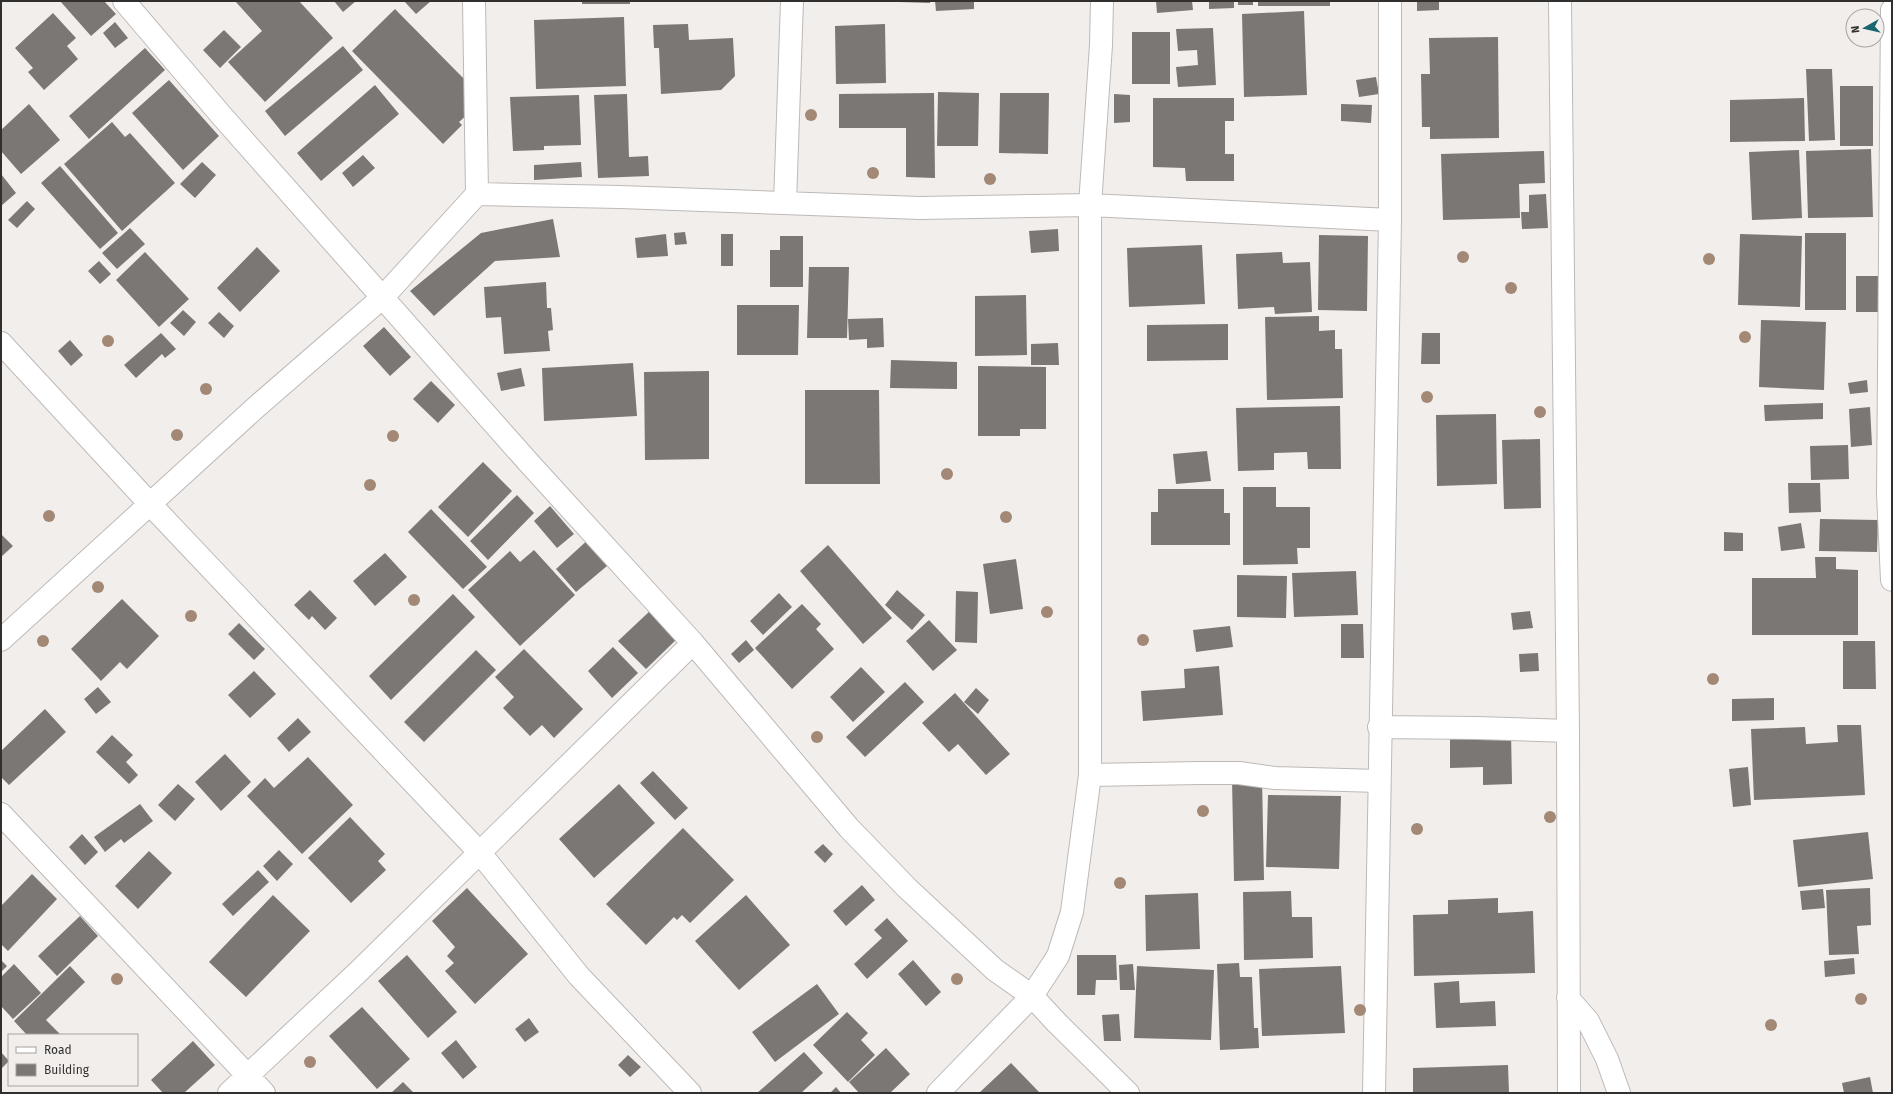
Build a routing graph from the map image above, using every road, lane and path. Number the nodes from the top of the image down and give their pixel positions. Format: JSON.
{"nodes":[{"id":1,"x":124,"y":1,"type":"edge"},
{"id":2,"x":474,"y":1,"type":"edge"},
{"id":3,"x":792,"y":1,"type":"edge"},
{"id":4,"x":1102,"y":1,"type":"edge"},
{"id":5,"x":1390,"y":1,"type":"edge"},
{"id":6,"x":1560,"y":1,"type":"edge"},
{"id":7,"x":1892,"y":10,"type":"edge"},
{"id":8,"x":477,"y":194,"type":"junction"},
{"id":9,"x":785,"y":203,"type":"junction"},
{"id":10,"x":1090,"y":205,"type":"junction"},
{"id":11,"x":1390,"y":220,"type":"junction"},
{"id":12,"x":383,"y":297,"type":"junction"},
{"id":13,"x":1,"y":343,"type":"edge"},
{"id":14,"x":150,"y":504,"type":"junction"},
{"id":15,"x":1892,"y":580,"type":"edge"},
{"id":16,"x":1,"y":640,"type":"edge"},
{"id":17,"x":693,"y":643,"type":"junction"},
{"id":18,"x":1379,"y":727,"type":"junction"},
{"id":19,"x":1568,"y":731,"type":"junction"},
{"id":20,"x":1090,"y":775,"type":"junction"},
{"id":21,"x":1379,"y":781,"type":"junction"},
{"id":22,"x":1,"y":814,"type":"edge"},
{"id":23,"x":480,"y":853,"type":"junction"},
{"id":24,"x":1032,"y":996,"type":"junction"},
{"id":25,"x":1568,"y":998,"type":"junction"},
{"id":26,"x":248,"y":1075,"type":"junction"},
{"id":27,"x":229,"y":1093,"type":"edge"},
{"id":28,"x":264,"y":1093,"type":"edge"},
{"id":29,"x":690,"y":1093,"type":"edge"},
{"id":30,"x":938,"y":1093,"type":"edge"},
{"id":31,"x":1128,"y":1093,"type":"edge"},
{"id":32,"x":1374,"y":1093,"type":"edge"},
{"id":33,"x":1569,"y":1093,"type":"edge"},
{"id":34,"x":1619,"y":1093,"type":"edge"}],
"edges":[{"from":1,"to":12,"type":"street"},
{"from":2,"to":8,"type":"street"},
{"from":3,"to":9,"type":"street"},
{"from":4,"to":10,"type":"street"},
{"from":5,"to":11,"type":"street"},
{"from":6,"to":19,"type":"street"},
{"from":7,"to":15,"type":"street"},
{"from":8,"to":9,"type":"street"},
{"from":8,"to":12,"type":"street"},
{"from":9,"to":10,"type":"street"},
{"from":10,"to":11,"type":"street"},
{"from":10,"to":20,"type":"street"},
{"from":11,"to":18,"type":"street"},
{"from":12,"to":14,"type":"street"},
{"from":12,"to":17,"type":"street"},
{"from":13,"to":14,"type":"street"},
{"from":14,"to":16,"type":"street"},
{"from":14,"to":23,"type":"street"},
{"from":17,"to":23,"type":"street"},
{"from":17,"to":24,"type":"street"},
{"from":18,"to":19,"type":"street"},
{"from":18,"to":21,"type":"street"},
{"from":19,"to":25,"type":"street"},
{"from":20,"to":21,"type":"street"},
{"from":20,"to":24,"type":"street"},
{"from":21,"to":32,"type":"street"},
{"from":22,"to":26,"type":"street"},
{"from":23,"to":26,"type":"street"},
{"from":23,"to":29,"type":"street"},
{"from":24,"to":30,"type":"street"},
{"from":24,"to":31,"type":"street"},
{"from":25,"to":33,"type":"street"},
{"from":25,"to":34,"type":"street"},
{"from":26,"to":27,"type":"street"},
{"from":26,"to":28,"type":"street"}]}
